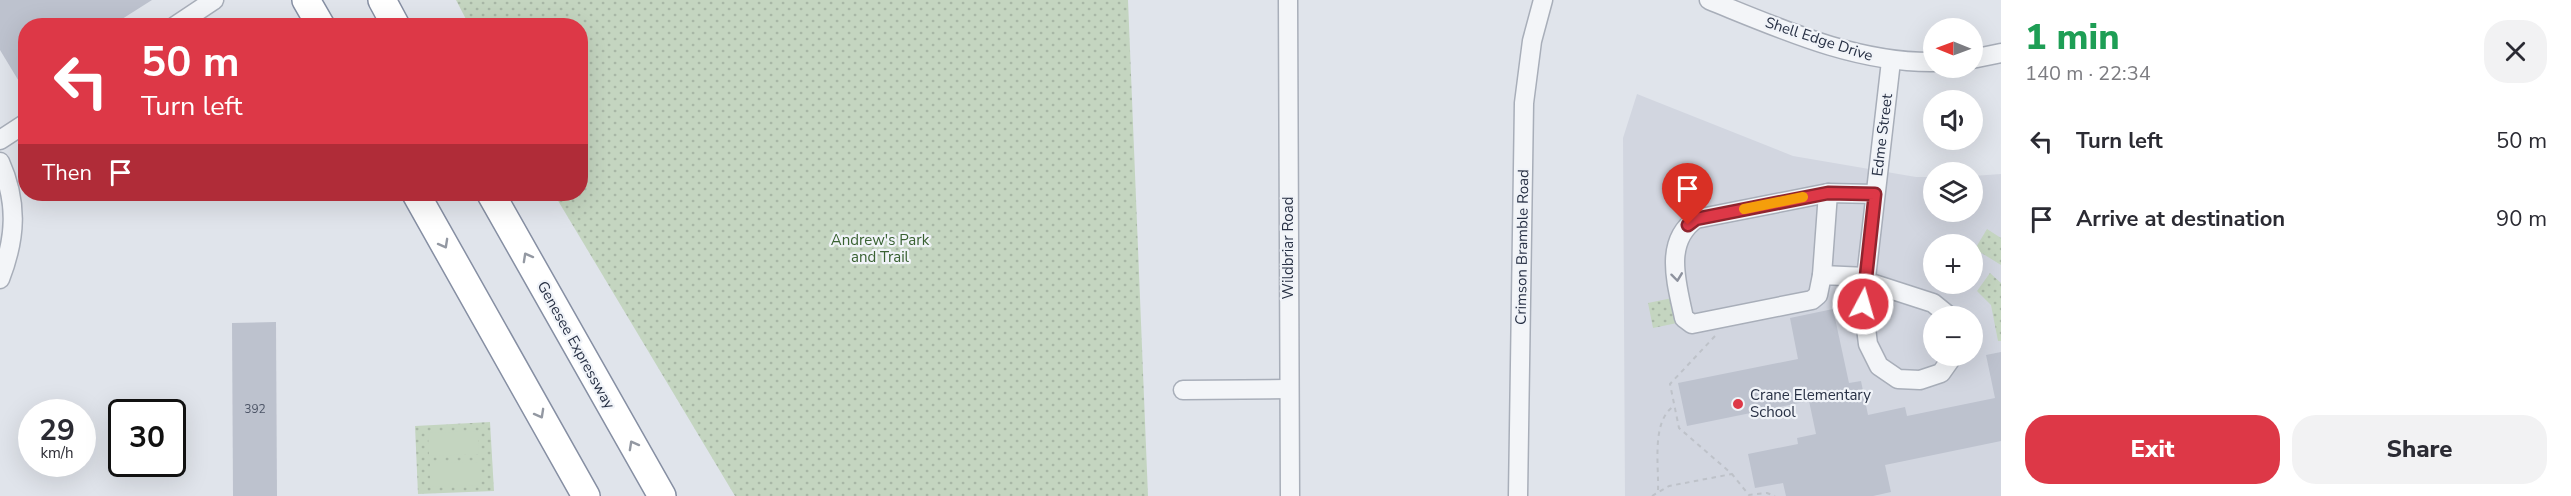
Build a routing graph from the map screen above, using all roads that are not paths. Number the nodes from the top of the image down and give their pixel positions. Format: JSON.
{"nodes":[{"id":1,"x":214,"y":0,"type":"edge"},
{"id":2,"x":306,"y":0,"type":"edge"},
{"id":3,"x":382,"y":0,"type":"edge"},
{"id":4,"x":1288,"y":0,"type":"edge"},
{"id":5,"x":1543,"y":0,"type":"edge"},
{"id":6,"x":1709,"y":0,"type":"edge"},
{"id":7,"x":187,"y":18,"type":"edge"},
{"id":8,"x":316,"y":18,"type":"edge"},
{"id":9,"x":392,"y":18,"type":"edge"},
{"id":10,"x":2001,"y":53,"type":"edge"},
{"id":11,"x":1983,"y":57,"type":"edge"},
{"id":12,"x":1891,"y":61,"type":"junction"},
{"id":13,"x":1923,"y":62,"type":"edge"},
{"id":14,"x":18,"y":128,"type":"edge"},
{"id":15,"x":0,"y":140,"type":"edge"},
{"id":16,"x":0,"y":162,"type":"edge"},
{"id":17,"x":1828,"y":193,"type":"junction"},
{"id":18,"x":1875,"y":194,"type":"junction"},
{"id":19,"x":420,"y":201,"type":"edge"},
{"id":20,"x":495,"y":201,"type":"edge"},
{"id":21,"x":1822,"y":275,"type":"junction"},
{"id":22,"x":0,"y":279,"type":"edge"},
{"id":23,"x":1866,"y":279,"type":"junction"},
{"id":24,"x":1936,"y":306,"type":"edge"},
{"id":25,"x":1946,"y":366,"type":"edge"},
{"id":26,"x":1288,"y":389,"type":"junction"},
{"id":27,"x":1183,"y":390,"type":"dead end"},
{"id":28,"x":586,"y":496,"type":"edge"},
{"id":29,"x":662,"y":496,"type":"edge"},
{"id":30,"x":1290,"y":496,"type":"edge"},
{"id":31,"x":1518,"y":496,"type":"edge"}],
"edges":[{"from":1,"to":7,"type":"street"},
{"from":2,"to":8,"type":"highway"},
{"from":3,"to":9,"type":"highway"},
{"from":4,"to":26,"type":"street","name":"Wildbriar Road"},
{"from":5,"to":31,"type":"street","name":"Crimson Bramble Road"},
{"from":6,"to":12,"type":"street","name":"Shell Edge Drive"},
{"from":10,"to":11,"type":"street"},
{"from":12,"to":13,"type":"street","name":"Shell Edge Drive"},
{"from":12,"to":18,"type":"street","name":"Edme Street"},
{"from":14,"to":15,"type":"street"},
{"from":16,"to":22,"type":"street"},
{"from":17,"to":18,"type":"street"},
{"from":17,"to":21,"type":"street"},
{"from":17,"to":21,"type":"street","one_way":true},
{"from":18,"to":23,"type":"street","name":"Edme Street"},
{"from":19,"to":28,"type":"highway","one_way":true},
{"from":29,"to":20,"type":"highway","name":"Genesee Expressway","one_way":true},
{"from":21,"to":23,"type":"street"},
{"from":23,"to":24,"type":"street"},
{"from":23,"to":25,"type":"street","name":"Edme Street"},
{"from":26,"to":27,"type":"street"},
{"from":26,"to":30,"type":"street","name":"Wildbriar Road"}]}
